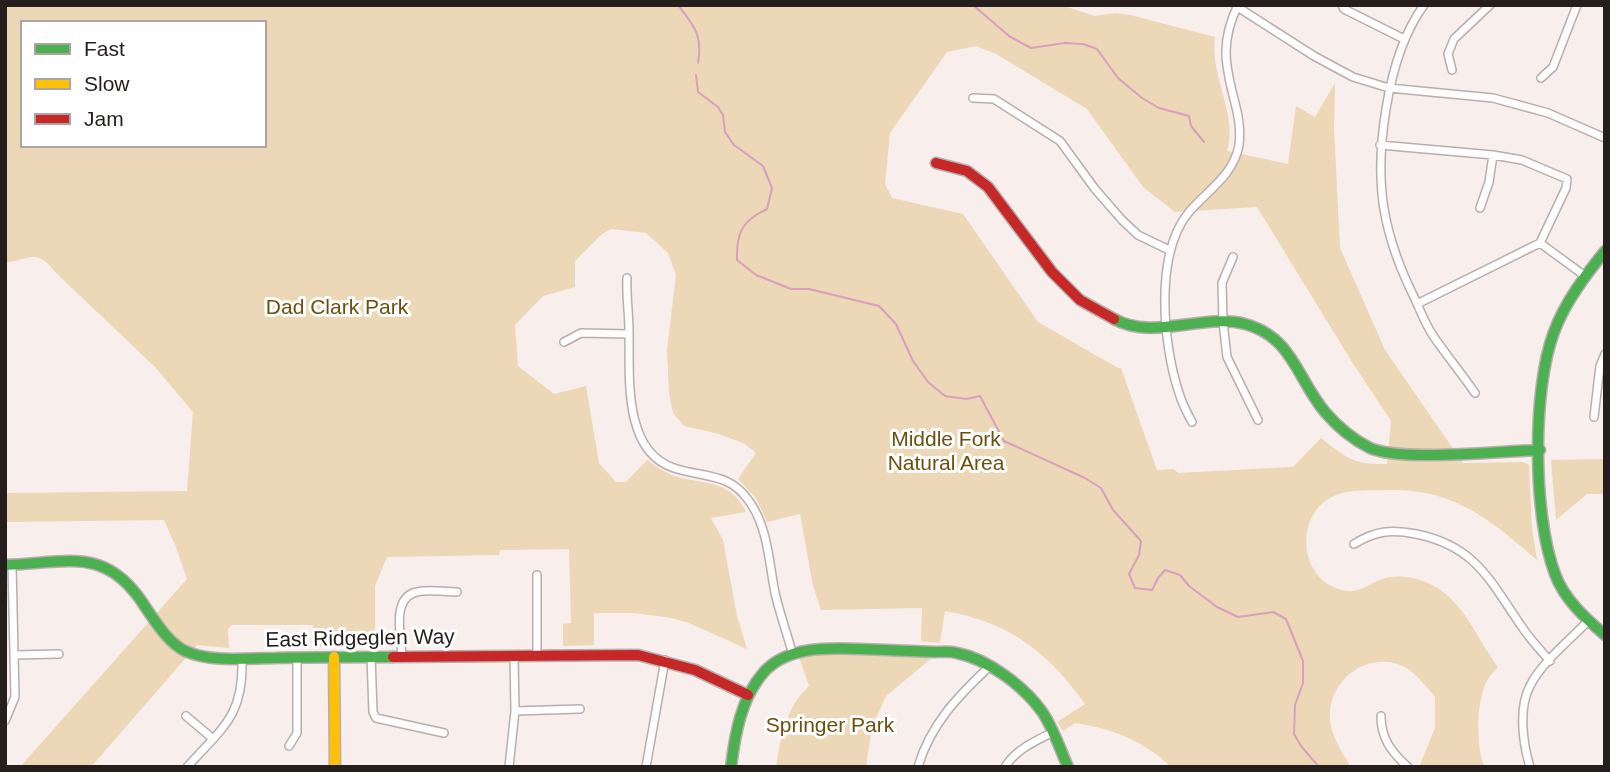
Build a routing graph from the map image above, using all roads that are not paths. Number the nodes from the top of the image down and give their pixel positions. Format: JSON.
{"nodes":[{"id":1,"x":1342,"y":5,"type":"edge"},
{"id":2,"x":1424,"y":5,"type":"edge"},
{"id":3,"x":1490,"y":5,"type":"edge"},
{"id":4,"x":1577,"y":5,"type":"edge"},
{"id":5,"x":1236,"y":6,"type":"edge"},
{"id":6,"x":1404,"y":39,"type":"junction"},
{"id":7,"x":1452,"y":70,"type":"dead end"},
{"id":8,"x":1541,"y":78,"type":"dead end"},
{"id":9,"x":1389,"y":88,"type":"junction"},
{"id":10,"x":973,"y":98,"type":"dead end"},
{"id":11,"x":1605,"y":138,"type":"edge"},
{"id":12,"x":1380,"y":145,"type":"junction"},
{"id":13,"x":1493,"y":155,"type":"junction"},
{"id":14,"x":936,"y":163,"type":"dead end"},
{"id":15,"x":1479,"y":208,"type":"dead end"},
{"id":16,"x":1540,"y":243,"type":"junction"},
{"id":17,"x":1169,"y":250,"type":"junction"},
{"id":18,"x":1605,"y":251,"type":"edge"},
{"id":19,"x":1233,"y":257,"type":"dead end"},
{"id":20,"x":1585,"y":276,"type":"junction"},
{"id":21,"x":627,"y":278,"type":"dead end"},
{"id":22,"x":1417,"y":304,"type":"junction"},
{"id":23,"x":1223,"y":322,"type":"junction"},
{"id":24,"x":1166,"y":328,"type":"junction"},
{"id":25,"x":629,"y":334,"type":"junction"},
{"id":26,"x":564,"y":342,"type":"dead end"},
{"id":27,"x":1605,"y":354,"type":"edge"},
{"id":28,"x":1475,"y":393,"type":"dead end"},
{"id":29,"x":1594,"y":417,"type":"dead end"},
{"id":30,"x":1258,"y":420,"type":"dead end"},
{"id":31,"x":1192,"y":422,"type":"dead end"},
{"id":32,"x":1540,"y":450,"type":"junction"},
{"id":33,"x":1354,"y":544,"type":"dead end"},
{"id":34,"x":9,"y":565,"type":"edge"},
{"id":35,"x":537,"y":575,"type":"dead end"},
{"id":36,"x":457,"y":592,"type":"dead end"},
{"id":37,"x":1588,"y":621,"type":"junction"},
{"id":38,"x":1605,"y":635,"type":"edge"},
{"id":39,"x":59,"y":654,"type":"dead end"},
{"id":40,"x":537,"y":654,"type":"junction"},
{"id":41,"x":14,"y":655,"type":"junction"},
{"id":42,"x":514,"y":655,"type":"junction"},
{"id":43,"x":793,"y":655,"type":"junction"},
{"id":44,"x":371,"y":656,"type":"junction"},
{"id":45,"x":402,"y":656,"type":"junction"},
{"id":46,"x":298,"y":657,"type":"junction"},
{"id":47,"x":334,"y":657,"type":"junction"},
{"id":48,"x":242,"y":658,"type":"junction"},
{"id":49,"x":665,"y":660,"type":"junction"},
{"id":50,"x":1550,"y":661,"type":"junction"},
{"id":51,"x":989,"y":667,"type":"junction"},
{"id":52,"x":748,"y":695,"type":"junction"},
{"id":53,"x":580,"y":709,"type":"dead end"},
{"id":54,"x":515,"y":710,"type":"junction"},
{"id":55,"x":186,"y":716,"type":"dead end"},
{"id":56,"x":1381,"y":716,"type":"dead end"},
{"id":57,"x":5,"y":721,"type":"edge"},
{"id":58,"x":1053,"y":732,"type":"junction"},
{"id":59,"x":444,"y":733,"type":"dead end"},
{"id":60,"x":212,"y":738,"type":"junction"},
{"id":61,"x":289,"y":746,"type":"dead end"},
{"id":62,"x":187,"y":767,"type":"edge"},
{"id":63,"x":335,"y":767,"type":"edge"},
{"id":64,"x":509,"y":767,"type":"edge"},
{"id":65,"x":646,"y":767,"type":"edge"},
{"id":66,"x":731,"y":767,"type":"edge"},
{"id":67,"x":918,"y":767,"type":"edge"},
{"id":68,"x":1005,"y":767,"type":"edge"},
{"id":69,"x":1068,"y":767,"type":"edge"},
{"id":70,"x":1408,"y":767,"type":"edge"},
{"id":71,"x":1530,"y":767,"type":"edge"}],
"edges":[{"from":1,"to":6,"type":"street"},
{"from":2,"to":6,"type":"street"},
{"from":3,"to":7,"type":"street"},
{"from":4,"to":8,"type":"street"},
{"from":5,"to":9,"type":"street"},
{"from":5,"to":17,"type":"street"},
{"from":6,"to":9,"type":"street"},
{"from":9,"to":11,"type":"street"},
{"from":9,"to":12,"type":"street"},
{"from":10,"to":17,"type":"street"},
{"from":12,"to":13,"type":"street"},
{"from":12,"to":22,"type":"street"},
{"from":13,"to":15,"type":"street"},
{"from":13,"to":16,"type":"street"},
{"from":14,"to":24,"type":"street"},
{"from":16,"to":20,"type":"street"},
{"from":16,"to":22,"type":"street"},
{"from":17,"to":24,"type":"street"},
{"from":18,"to":20,"type":"street"},
{"from":19,"to":23,"type":"street"},
{"from":20,"to":32,"type":"street"},
{"from":21,"to":25,"type":"street"},
{"from":22,"to":28,"type":"street"},
{"from":23,"to":24,"type":"street"},
{"from":23,"to":30,"type":"street"},
{"from":23,"to":32,"type":"street"},
{"from":24,"to":31,"type":"street"},
{"from":25,"to":26,"type":"street"},
{"from":25,"to":43,"type":"street"},
{"from":27,"to":29,"type":"street"},
{"from":32,"to":37,"type":"street"},
{"from":33,"to":50,"type":"street"},
{"from":34,"to":41,"type":"street"},
{"from":34,"to":48,"type":"street","name":"East Ridgeglen Way"},
{"from":35,"to":40,"type":"street"},
{"from":36,"to":45,"type":"street"},
{"from":37,"to":38,"type":"street"},
{"from":37,"to":50,"type":"street"},
{"from":39,"to":41,"type":"street"},
{"from":40,"to":42,"type":"street","name":"East Ridgeglen Way"},
{"from":40,"to":49,"type":"street","name":"East Ridgeglen Way"},
{"from":41,"to":57,"type":"street"},
{"from":42,"to":45,"type":"street","name":"East Ridgeglen Way"},
{"from":42,"to":54,"type":"street"},
{"from":43,"to":51,"type":"street"},
{"from":43,"to":52,"type":"street"},
{"from":44,"to":45,"type":"street","name":"East Ridgeglen Way"},
{"from":44,"to":47,"type":"street","name":"East Ridgeglen Way"},
{"from":44,"to":59,"type":"street"},
{"from":46,"to":47,"type":"street","name":"East Ridgeglen Way"},
{"from":46,"to":48,"type":"street","name":"East Ridgeglen Way"},
{"from":46,"to":61,"type":"street"},
{"from":47,"to":63,"type":"street"},
{"from":48,"to":60,"type":"street"},
{"from":49,"to":52,"type":"street","name":"East Ridgeglen Way"},
{"from":49,"to":65,"type":"street"},
{"from":50,"to":71,"type":"street"},
{"from":51,"to":58,"type":"street"},
{"from":51,"to":67,"type":"street"},
{"from":52,"to":66,"type":"street"},
{"from":53,"to":54,"type":"street"},
{"from":54,"to":64,"type":"street"},
{"from":55,"to":60,"type":"street"},
{"from":56,"to":70,"type":"street"},
{"from":58,"to":68,"type":"street"},
{"from":58,"to":69,"type":"street"},
{"from":60,"to":62,"type":"street"}]}
